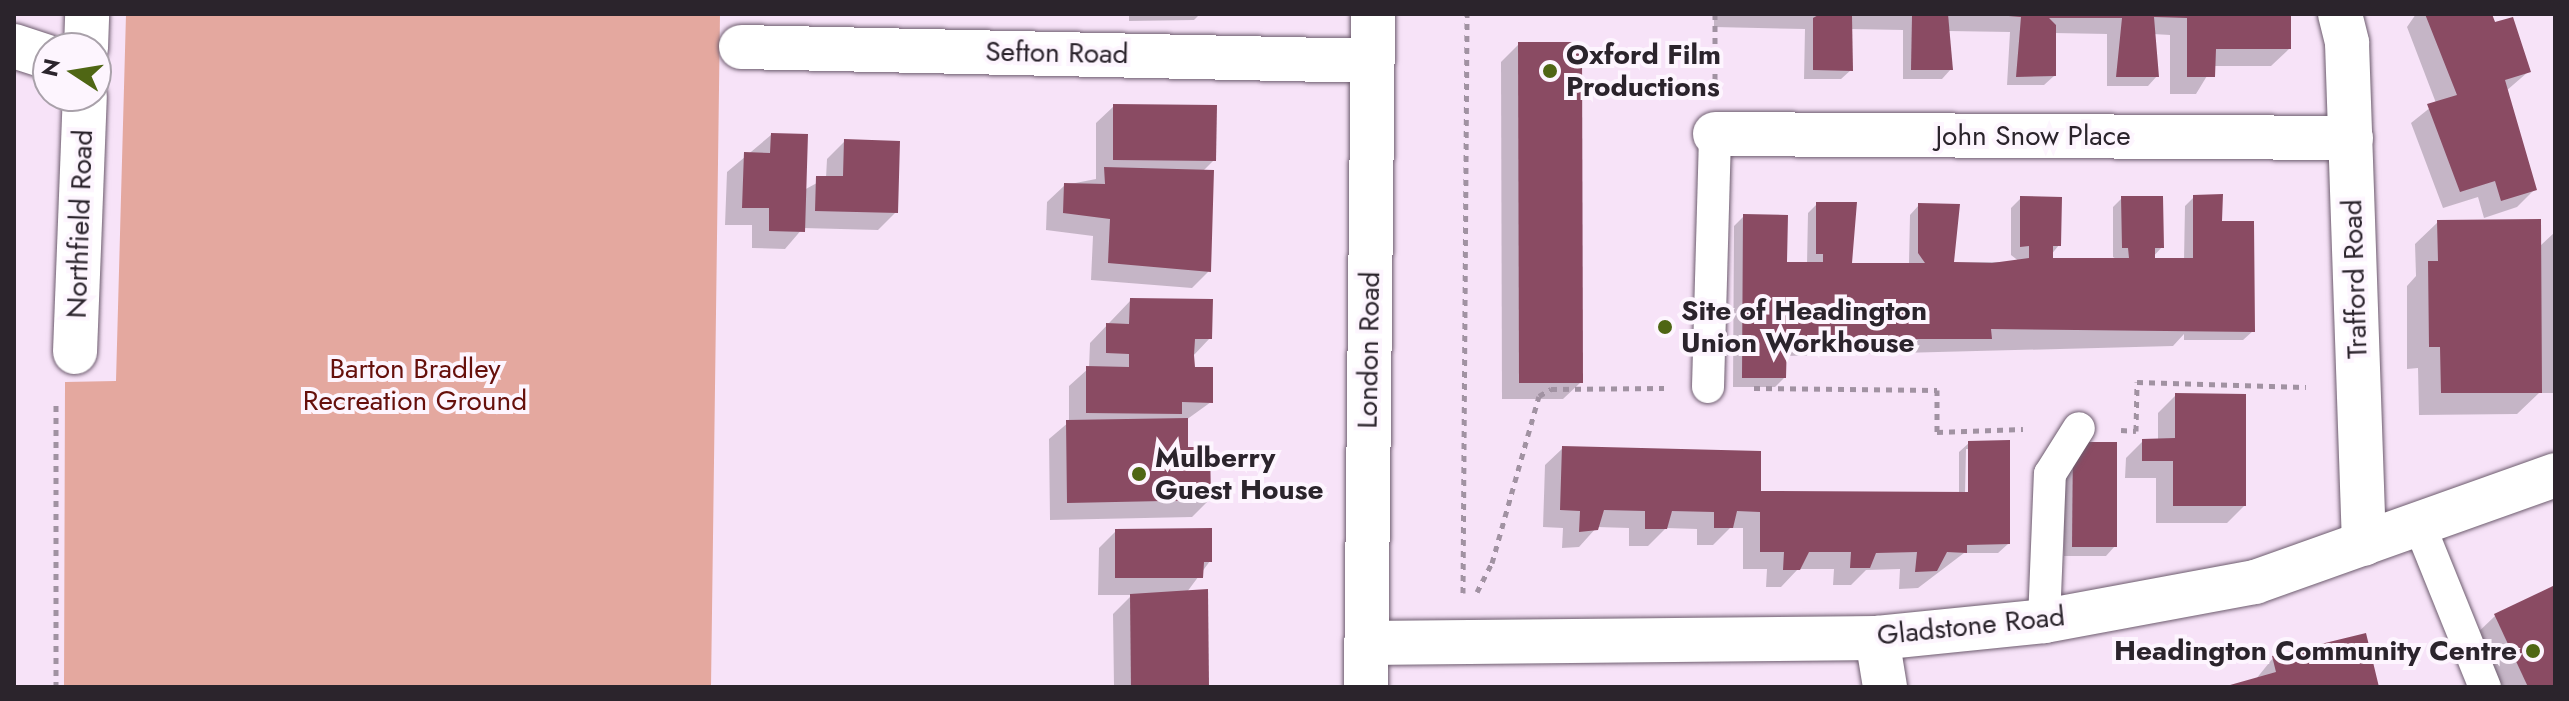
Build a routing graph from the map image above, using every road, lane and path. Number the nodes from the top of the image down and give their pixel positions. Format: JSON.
{"nodes":[{"id":1,"x":1373,"y":14,"type":"edge"},
{"id":2,"x":1467,"y":14,"type":"edge"},
{"id":3,"x":1715,"y":14,"type":"edge"},
{"id":4,"x":2340,"y":14,"type":"edge"},
{"id":5,"x":741,"y":47,"type":"dead end"},
{"id":6,"x":1372,"y":61,"type":"junction"},
{"id":7,"x":84,"y":112,"type":"edge"},
{"id":8,"x":1715,"y":134,"type":"junction"},
{"id":9,"x":2351,"y":138,"type":"junction"},
{"id":10,"x":75,"y":352,"type":"joint"},
{"id":11,"x":1708,"y":387,"type":"junction"},
{"id":12,"x":2359,"y":389,"type":"junction"},
{"id":13,"x":2079,"y":428,"type":"junction"},
{"id":14,"x":2555,"y":475,"type":"edge"},
{"id":15,"x":2419,"y":524,"type":"junction"},
{"id":16,"x":2364,"y":544,"type":"junction"},
{"id":17,"x":1451,"y":597,"type":"dead end"},
{"id":18,"x":1463,"y":597,"type":"junction"},
{"id":19,"x":2044,"y":621,"type":"junction"},
{"id":20,"x":1877,"y":638,"type":"junction"},
{"id":21,"x":1366,"y":643,"type":"junction"},
{"id":22,"x":56,"y":687,"type":"edge"},
{"id":23,"x":1366,"y":687,"type":"edge"},
{"id":24,"x":1885,"y":687,"type":"edge"},
{"id":25,"x":2485,"y":687,"type":"edge"}],
"edges":[{"from":1,"to":6,"type":"street","name":"London Road"},
{"from":2,"to":18,"type":"path"},
{"from":3,"to":8,"type":"path"},
{"from":4,"to":9,"type":"street","name":"Trafford Road"},
{"from":5,"to":6,"type":"street","name":"Sefton Road"},
{"from":6,"to":21,"type":"street","name":"London Road"},
{"from":7,"to":10,"type":"street","name":"Northfield Road"},
{"from":8,"to":9,"type":"street","name":"John Snow Place"},
{"from":8,"to":11,"type":"lane"},
{"from":9,"to":12,"type":"street","name":"Trafford Road"},
{"from":10,"to":22,"type":"path"},
{"from":11,"to":13,"type":"path"},
{"from":11,"to":18,"type":"path"},
{"from":12,"to":13,"type":"path"},
{"from":12,"to":16,"type":"street","name":"Trafford Road"},
{"from":13,"to":19,"type":"lane"},
{"from":14,"to":15,"type":"street","name":"Gladstone Road"},
{"from":15,"to":16,"type":"street","name":"Gladstone Road"},
{"from":15,"to":25,"type":"lane"},
{"from":16,"to":19,"type":"street","name":"Gladstone Road"},
{"from":17,"to":18,"type":"path"},
{"from":19,"to":20,"type":"street","name":"Gladstone Road"},
{"from":20,"to":21,"type":"street","name":"Gladstone Road"},
{"from":20,"to":24,"type":"street"},
{"from":21,"to":23,"type":"street","name":"London Road"}]}
